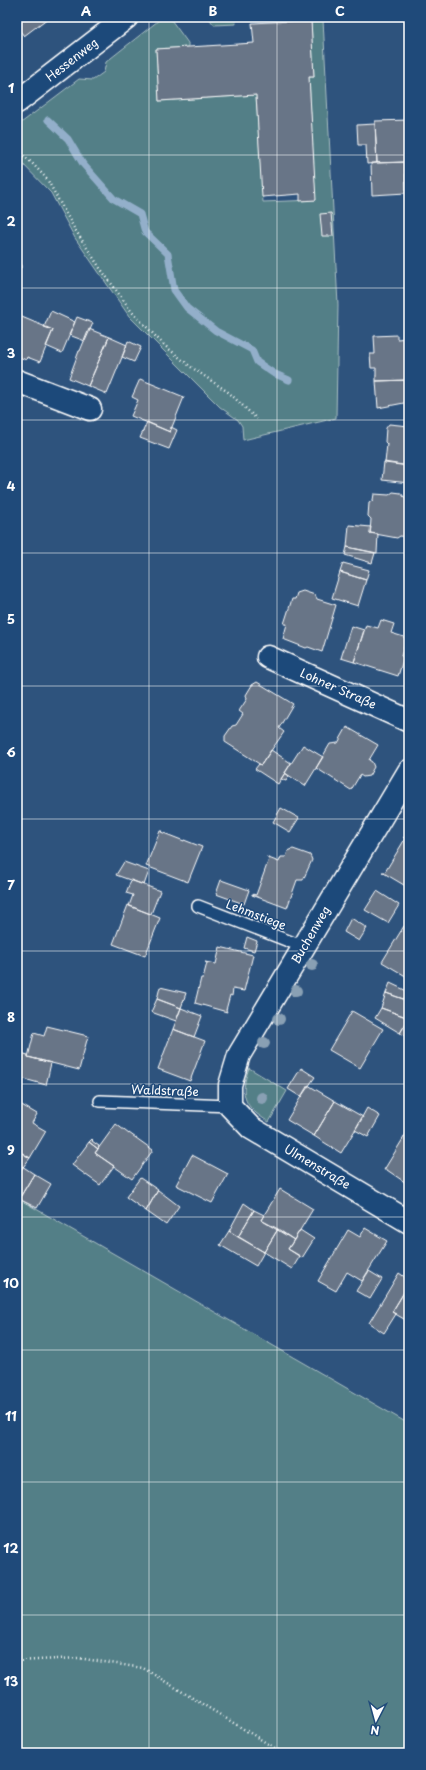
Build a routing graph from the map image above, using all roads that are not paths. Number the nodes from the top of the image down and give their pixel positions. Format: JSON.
{"nodes":[{"id":1,"x":127,"y":17,"type":"edge"},
{"id":2,"x":17,"y":102,"type":"edge"},
{"id":3,"x":17,"y":381,"type":"edge"},
{"id":4,"x":90,"y":409,"type":"dead end"},
{"id":5,"x":268,"y":657,"type":"dead end"},
{"id":6,"x":409,"y":721,"type":"edge"},
{"id":7,"x":409,"y":771,"type":"edge"},
{"id":8,"x":198,"y":906,"type":"dead end"},
{"id":9,"x":304,"y":948,"type":"junction"},
{"id":10,"x":100,"y":1101,"type":"dead end"},
{"id":11,"x":230,"y":1106,"type":"junction"},
{"id":12,"x":409,"y":1222,"type":"edge"}],
"edges":[{"from":1,"to":2,"type":"street","name":"Hessenweg"},
{"from":3,"to":4,"type":"street"},
{"from":5,"to":6,"type":"street","name":"Lohner Straße"},
{"from":7,"to":9,"type":"street","name":"Buchenweg"},
{"from":8,"to":9,"type":"lane","name":"Lehmstiege"},
{"from":9,"to":11,"type":"street","name":"Buchenweg"},
{"from":10,"to":11,"type":"lane","name":"Waldstraße"},
{"from":11,"to":12,"type":"street","name":"Ulmenstraße"}]}
